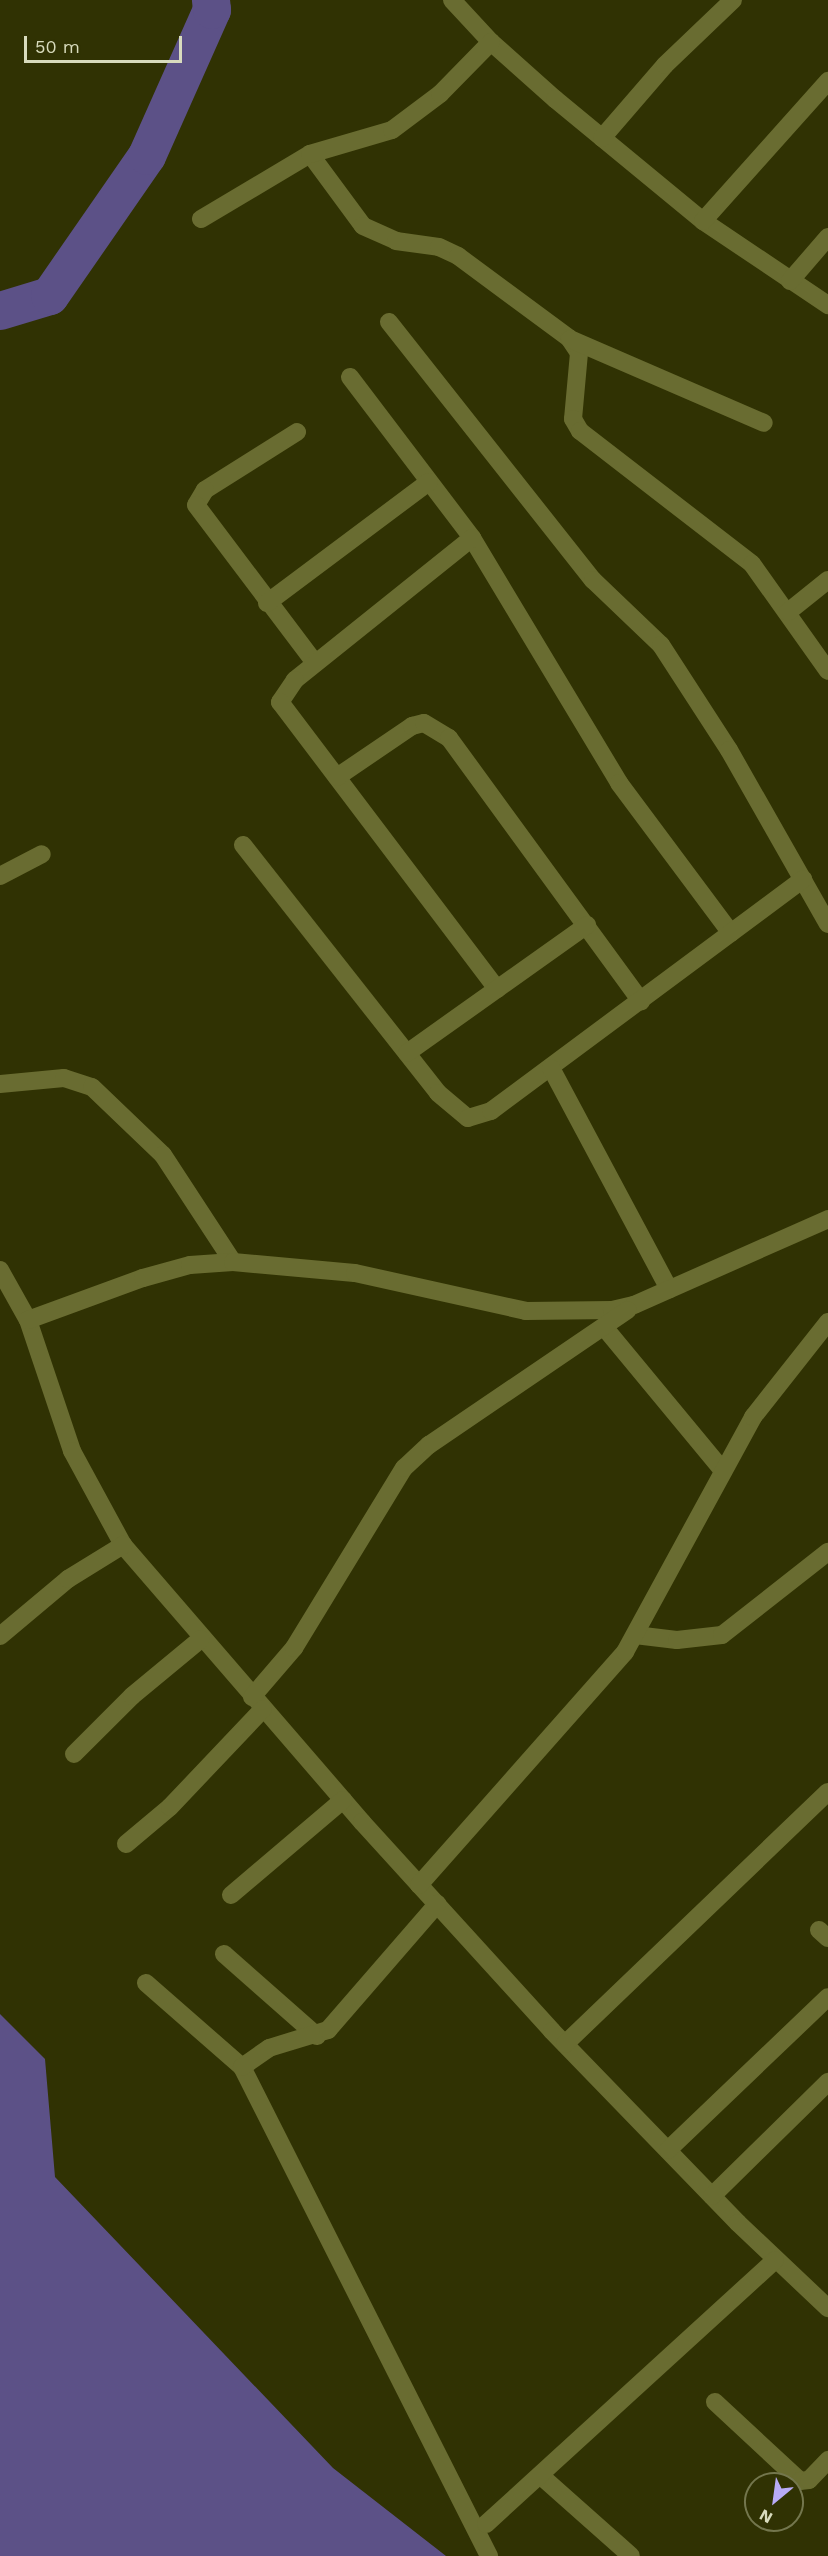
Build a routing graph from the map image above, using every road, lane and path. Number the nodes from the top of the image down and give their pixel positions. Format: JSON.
{"nodes":[{"id":1,"x":452,"y":0,"type":"edge"},
{"id":2,"x":733,"y":0,"type":"edge"},
{"id":3,"x":490,"y":42,"type":"junction"},
{"id":4,"x":828,"y":81,"type":"edge"},
{"id":5,"x":602,"y":138,"type":"junction"},
{"id":6,"x":310,"y":154,"type":"junction"},
{"id":7,"x":201,"y":219,"type":"dead end"},
{"id":8,"x":702,"y":221,"type":"junction"},
{"id":9,"x":828,"y":237,"type":"edge"},
{"id":10,"x":790,"y":281,"type":"junction"},
{"id":11,"x":828,"y":305,"type":"edge"},
{"id":12,"x":388,"y":322,"type":"dead end"},
{"id":13,"x":569,"y":338,"type":"junction"},
{"id":14,"x":350,"y":377,"type":"dead end"},
{"id":15,"x":764,"y":423,"type":"dead end"},
{"id":16,"x":297,"y":432,"type":"dead end"},
{"id":17,"x":429,"y":482,"type":"junction"},
{"id":18,"x":472,"y":538,"type":"junction"},
{"id":19,"x":828,"y":580,"type":"edge"},
{"id":20,"x":267,"y":603,"type":"junction"},
{"id":21,"x":788,"y":612,"type":"junction"},
{"id":22,"x":315,"y":663,"type":"junction"},
{"id":23,"x":828,"y":671,"type":"edge"},
{"id":24,"x":337,"y":777,"type":"junction"},
{"id":25,"x":243,"y":845,"type":"dead end"},
{"id":26,"x":42,"y":854,"type":"dead end"},
{"id":27,"x":0,"y":876,"type":"edge"},
{"id":28,"x":803,"y":879,"type":"junction"},
{"id":29,"x":828,"y":924,"type":"edge"},
{"id":30,"x":587,"y":925,"type":"junction"},
{"id":31,"x":731,"y":933,"type":"junction"},
{"id":32,"x":498,"y":989,"type":"junction"},
{"id":33,"x":641,"y":1001,"type":"junction"},
{"id":34,"x":406,"y":1053,"type":"junction"},
{"id":35,"x":551,"y":1068,"type":"junction"},
{"id":36,"x":0,"y":1084,"type":"edge"},
{"id":37,"x":828,"y":1219,"type":"edge"},
{"id":38,"x":233,"y":1262,"type":"junction"},
{"id":39,"x":0,"y":1270,"type":"edge"},
{"id":40,"x":669,"y":1289,"type":"junction"},
{"id":41,"x":634,"y":1305,"type":"junction"},
{"id":42,"x":28,"y":1320,"type":"junction"},
{"id":43,"x":828,"y":1322,"type":"edge"},
{"id":44,"x":604,"y":1327,"type":"junction"},
{"id":45,"x":723,"y":1472,"type":"junction"},
{"id":46,"x":123,"y":1545,"type":"junction"},
{"id":47,"x":828,"y":1552,"type":"edge"},
{"id":48,"x":635,"y":1635,"type":"junction"},
{"id":49,"x":0,"y":1636,"type":"edge"},
{"id":50,"x":201,"y":1639,"type":"junction"},
{"id":51,"x":258,"y":1703,"type":"junction"},
{"id":52,"x":74,"y":1754,"type":"dead end"},
{"id":53,"x":828,"y":1792,"type":"edge"},
{"id":54,"x":343,"y":1800,"type":"junction"},
{"id":55,"x":126,"y":1844,"type":"dead end"},
{"id":56,"x":419,"y":1885,"type":"junction"},
{"id":57,"x":231,"y":1894,"type":"dead end"},
{"id":58,"x":437,"y":1904,"type":"junction"},
{"id":59,"x":224,"y":1954,"type":"dead end"},
{"id":60,"x":146,"y":1983,"type":"dead end"},
{"id":61,"x":828,"y":1997,"type":"edge"},
{"id":62,"x":317,"y":2036,"type":"junction"},
{"id":63,"x":565,"y":2044,"type":"junction"},
{"id":64,"x":243,"y":2067,"type":"junction"},
{"id":65,"x":828,"y":2082,"type":"edge"},
{"id":66,"x":668,"y":2150,"type":"junction"},
{"id":67,"x":712,"y":2196,"type":"junction"},
{"id":68,"x":775,"y":2260,"type":"junction"},
{"id":69,"x":828,"y":2308,"type":"edge"},
{"id":70,"x":715,"y":2402,"type":"dead end"},
{"id":71,"x":828,"y":2460,"type":"edge"},
{"id":72,"x":541,"y":2476,"type":"junction"},
{"id":73,"x":486,"y":2524,"type":"dead end"},
{"id":74,"x":489,"y":2556,"type":"edge"},
{"id":75,"x":631,"y":2556,"type":"edge"}],
"edges":[{"from":1,"to":3,"type":"street"},
{"from":2,"to":5,"type":"street"},
{"from":3,"to":5,"type":"street"},
{"from":3,"to":6,"type":"street"},
{"from":4,"to":8,"type":"street"},
{"from":5,"to":8,"type":"street"},
{"from":6,"to":7,"type":"street"},
{"from":6,"to":13,"type":"street"},
{"from":8,"to":10,"type":"street"},
{"from":9,"to":10,"type":"street"},
{"from":10,"to":11,"type":"street"},
{"from":12,"to":28,"type":"street"},
{"from":13,"to":15,"type":"street"},
{"from":13,"to":21,"type":"street"},
{"from":14,"to":17,"type":"street"},
{"from":16,"to":20,"type":"street"},
{"from":17,"to":18,"type":"street"},
{"from":17,"to":20,"type":"street"},
{"from":18,"to":22,"type":"street"},
{"from":18,"to":31,"type":"street"},
{"from":19,"to":21,"type":"street"},
{"from":20,"to":22,"type":"street"},
{"from":21,"to":23,"type":"street"},
{"from":22,"to":24,"type":"street"},
{"from":24,"to":30,"type":"street"},
{"from":24,"to":32,"type":"street"},
{"from":25,"to":34,"type":"street"},
{"from":26,"to":27,"type":"street"},
{"from":28,"to":29,"type":"street"},
{"from":28,"to":31,"type":"street"},
{"from":30,"to":32,"type":"street"},
{"from":30,"to":33,"type":"street"},
{"from":31,"to":33,"type":"street"},
{"from":32,"to":34,"type":"street"},
{"from":33,"to":35,"type":"street"},
{"from":34,"to":35,"type":"street"},
{"from":35,"to":40,"type":"street"},
{"from":36,"to":38,"type":"street"},
{"from":37,"to":40,"type":"street"},
{"from":38,"to":41,"type":"street"},
{"from":38,"to":42,"type":"street"},
{"from":39,"to":42,"type":"street"},
{"from":40,"to":41,"type":"street"},
{"from":41,"to":44,"type":"street"},
{"from":42,"to":46,"type":"street"},
{"from":43,"to":45,"type":"street"},
{"from":44,"to":45,"type":"street"},
{"from":44,"to":51,"type":"street"},
{"from":45,"to":48,"type":"street"},
{"from":46,"to":49,"type":"street"},
{"from":46,"to":50,"type":"street"},
{"from":47,"to":48,"type":"street"},
{"from":48,"to":56,"type":"street"},
{"from":50,"to":51,"type":"street"},
{"from":50,"to":52,"type":"street"},
{"from":51,"to":54,"type":"street"},
{"from":51,"to":55,"type":"street"},
{"from":53,"to":63,"type":"street"},
{"from":54,"to":56,"type":"street"},
{"from":54,"to":57,"type":"street"},
{"from":56,"to":58,"type":"street"},
{"from":58,"to":62,"type":"street"},
{"from":58,"to":63,"type":"street"},
{"from":59,"to":62,"type":"street"},
{"from":60,"to":64,"type":"street"},
{"from":61,"to":66,"type":"street"},
{"from":62,"to":64,"type":"street"},
{"from":63,"to":66,"type":"street"},
{"from":64,"to":74,"type":"street"},
{"from":65,"to":67,"type":"street"},
{"from":66,"to":67,"type":"street"},
{"from":67,"to":68,"type":"street"},
{"from":68,"to":69,"type":"street"},
{"from":68,"to":72,"type":"street"},
{"from":70,"to":71,"type":"street"},
{"from":72,"to":73,"type":"street"},
{"from":72,"to":75,"type":"street"}]}
